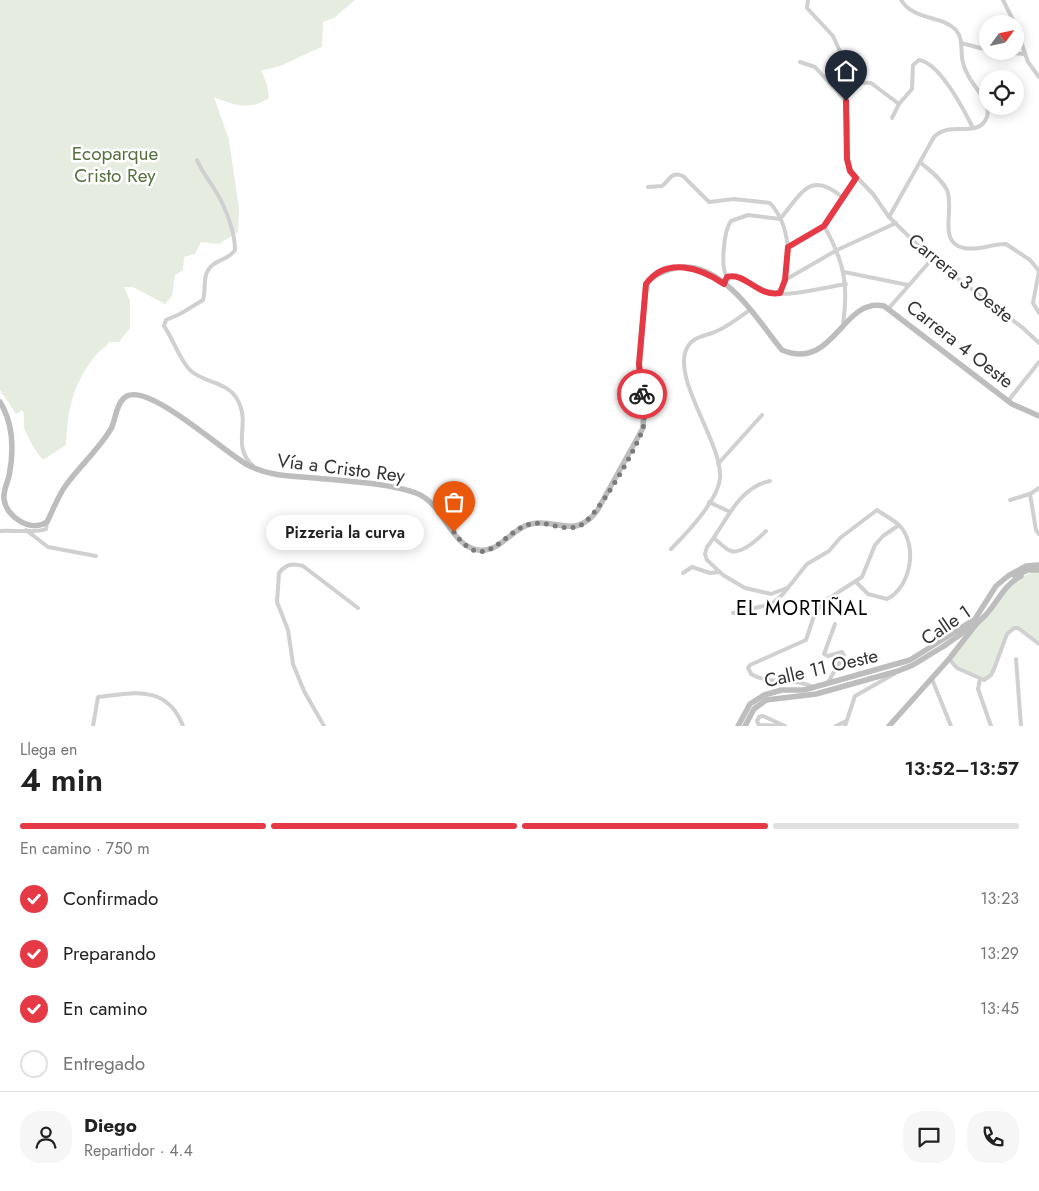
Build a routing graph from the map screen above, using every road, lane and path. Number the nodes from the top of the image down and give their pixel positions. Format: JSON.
{"nodes":[{"id":1,"x":808,"y":0,"type":"edge"},
{"id":2,"x":900,"y":0,"type":"edge"},
{"id":3,"x":1003,"y":0,"type":"edge"},
{"id":4,"x":1010,"y":15,"type":"edge"},
{"id":5,"x":961,"y":43,"type":"junction"},
{"id":6,"x":979,"y":48,"type":"edge"},
{"id":7,"x":1024,"y":54,"type":"edge"},
{"id":8,"x":800,"y":62,"type":"dead end"},
{"id":9,"x":1039,"y":77,"type":"edge"},
{"id":10,"x":845,"y":82,"type":"junction"},
{"id":11,"x":846,"y":101,"type":"junction"},
{"id":12,"x":899,"y":104,"type":"junction"},
{"id":13,"x":892,"y":118,"type":"dead end"},
{"id":14,"x":973,"y":128,"type":"junction"},
{"id":15,"x":197,"y":160,"type":"dead end"},
{"id":16,"x":920,"y":162,"type":"junction"},
{"id":17,"x":856,"y":178,"type":"junction"},
{"id":18,"x":648,"y":186,"type":"dead end"},
{"id":19,"x":842,"y":197,"type":"junction"},
{"id":20,"x":889,"y":217,"type":"junction"},
{"id":21,"x":780,"y":218,"type":"junction"},
{"id":22,"x":896,"y":223,"type":"junction"},
{"id":23,"x":824,"y":226,"type":"junction"},
{"id":24,"x":788,"y":247,"type":"junction"},
{"id":25,"x":837,"y":250,"type":"junction"},
{"id":26,"x":932,"y":259,"type":"junction"},
{"id":27,"x":1039,"y":271,"type":"edge"},
{"id":28,"x":844,"y":272,"type":"junction"},
{"id":29,"x":727,"y":277,"type":"junction"},
{"id":30,"x":785,"y":280,"type":"junction"},
{"id":31,"x":724,"y":284,"type":"junction"},
{"id":32,"x":846,"y":284,"type":"junction"},
{"id":33,"x":908,"y":285,"type":"junction"},
{"id":34,"x":780,"y":293,"type":"junction"},
{"id":35,"x":889,"y":308,"type":"junction"},
{"id":36,"x":751,"y":309,"type":"junction"},
{"id":37,"x":1039,"y":313,"type":"edge"},
{"id":38,"x":843,"y":327,"type":"junction"},
{"id":39,"x":1039,"y":343,"type":"edge"},
{"id":40,"x":1039,"y":362,"type":"edge"},
{"id":41,"x":1008,"y":401,"type":"junction"},
{"id":42,"x":0,"y":402,"type":"edge"},
{"id":43,"x":762,"y":415,"type":"dead end"},
{"id":44,"x":1039,"y":416,"type":"edge"},
{"id":45,"x":718,"y":464,"type":"junction"},
{"id":46,"x":259,"y":471,"type":"junction"},
{"id":47,"x":770,"y":481,"type":"dead end"},
{"id":48,"x":1039,"y":488,"type":"edge"},
{"id":49,"x":1030,"y":494,"type":"junction"},
{"id":50,"x":1010,"y":500,"type":"dead end"},
{"id":51,"x":709,"y":502,"type":"junction"},
{"id":52,"x":1039,"y":507,"type":"edge"},
{"id":53,"x":1032,"y":508,"type":"junction"},
{"id":54,"x":730,"y":512,"type":"junction"},
{"id":55,"x":47,"y":522,"type":"junction"},
{"id":56,"x":899,"y":525,"type":"junction"},
{"id":57,"x":26,"y":530,"type":"junction"},
{"id":58,"x":0,"y":531,"type":"edge"},
{"id":59,"x":766,"y":531,"type":"dead end"},
{"id":60,"x":1038,"y":533,"type":"edge"},
{"id":61,"x":714,"y":538,"type":"junction"},
{"id":62,"x":671,"y":549,"type":"dead end"},
{"id":63,"x":96,"y":556,"type":"dead end"},
{"id":64,"x":1038,"y":568,"type":"edge"},
{"id":65,"x":720,"y":572,"type":"junction"},
{"id":66,"x":683,"y":573,"type":"dead end"},
{"id":67,"x":856,"y":582,"type":"junction"},
{"id":68,"x":787,"y":588,"type":"junction"},
{"id":69,"x":358,"y":608,"type":"dead end"},
{"id":70,"x":733,"y":613,"type":"dead end"},
{"id":71,"x":975,"y":619,"type":"junction"},
{"id":72,"x":835,"y":624,"type":"dead end"},
{"id":73,"x":963,"y":643,"type":"junction"},
{"id":74,"x":1039,"y":644,"type":"edge"},
{"id":75,"x":949,"y":659,"type":"junction"},
{"id":76,"x":1016,"y":659,"type":"dead end"},
{"id":77,"x":913,"y":665,"type":"joint"},
{"id":78,"x":898,"y":671,"type":"junction"},
{"id":79,"x":833,"y":673,"type":"junction"},
{"id":80,"x":932,"y":678,"type":"junction"},
{"id":81,"x":980,"y":679,"type":"junction"},
{"id":82,"x":843,"y":680,"type":"junction"},
{"id":83,"x":797,"y":681,"type":"junction"},
{"id":84,"x":828,"y":684,"type":"junction"},
{"id":85,"x":814,"y":688,"type":"junction"},
{"id":86,"x":795,"y":691,"type":"junction"},
{"id":87,"x":846,"y":721,"type":"junction"},
{"id":88,"x":92,"y":726,"type":"edge"},
{"id":89,"x":183,"y":726,"type":"edge"},
{"id":90,"x":324,"y":726,"type":"edge"},
{"id":91,"x":738,"y":726,"type":"edge"},
{"id":92,"x":744,"y":726,"type":"edge"},
{"id":93,"x":784,"y":726,"type":"edge"},
{"id":94,"x":836,"y":726,"type":"edge"},
{"id":95,"x":845,"y":726,"type":"edge"},
{"id":96,"x":889,"y":726,"type":"edge"},
{"id":97,"x":951,"y":726,"type":"edge"},
{"id":98,"x":991,"y":726,"type":"edge"},
{"id":99,"x":1021,"y":726,"type":"edge"}],
"edges":[{"from":1,"to":10,"type":"street"},
{"from":2,"to":5,"type":"street"},
{"from":3,"to":4,"type":"street"},
{"from":5,"to":6,"type":"street"},
{"from":5,"to":14,"type":"street"},
{"from":7,"to":9,"type":"street"},
{"from":8,"to":11,"type":"street"},
{"from":10,"to":11,"type":"street"},
{"from":10,"to":12,"type":"street"},
{"from":11,"to":17,"type":"street","name":"Carrera 3 Oeste"},
{"from":12,"to":13,"type":"street"},
{"from":12,"to":14,"type":"street"},
{"from":14,"to":16,"type":"street"},
{"from":15,"to":46,"type":"street"},
{"from":16,"to":20,"type":"street"},
{"from":16,"to":27,"type":"street"},
{"from":17,"to":19,"type":"street"},
{"from":17,"to":20,"type":"street","name":"Carrera 3 Oeste"},
{"from":18,"to":21,"type":"street"},
{"from":19,"to":21,"type":"street"},
{"from":19,"to":23,"type":"street"},
{"from":20,"to":22,"type":"street","name":"Carrera 3 Oeste"},
{"from":21,"to":24,"type":"street"},
{"from":21,"to":29,"type":"street"},
{"from":22,"to":25,"type":"street"},
{"from":22,"to":26,"type":"street","name":"Carrera 3 Oeste"},
{"from":23,"to":24,"type":"street"},
{"from":23,"to":25,"type":"street"},
{"from":24,"to":30,"type":"street"},
{"from":25,"to":28,"type":"street"},
{"from":25,"to":30,"type":"street"},
{"from":26,"to":33,"type":"street"},
{"from":26,"to":39,"type":"street","name":"Carrera 3 Oeste"},
{"from":27,"to":37,"type":"street"},
{"from":28,"to":32,"type":"street"},
{"from":28,"to":33,"type":"street"},
{"from":29,"to":31,"type":"street"},
{"from":29,"to":34,"type":"street"},
{"from":30,"to":34,"type":"street"},
{"from":31,"to":36,"type":"street","name":"Vía a Cristo Rey"},
{"from":31,"to":46,"type":"street","name":"Vía a Cristo Rey"},
{"from":32,"to":34,"type":"street"},
{"from":32,"to":38,"type":"street"},
{"from":33,"to":35,"type":"street"},
{"from":35,"to":38,"type":"street","name":"Vía a Cristo Rey"},
{"from":35,"to":41,"type":"street","name":"Carrera 4 Oeste"},
{"from":36,"to":38,"type":"street","name":"Vía a Cristo Rey"},
{"from":36,"to":45,"type":"street"},
{"from":40,"to":41,"type":"street"},
{"from":41,"to":44,"type":"street","name":"Carrera 4 Oeste"},
{"from":42,"to":55,"type":"street"},
{"from":43,"to":45,"type":"street"},
{"from":45,"to":51,"type":"street"},
{"from":46,"to":55,"type":"street","name":"Vía a Cristo Rey"},
{"from":47,"to":54,"type":"street"},
{"from":48,"to":49,"type":"street"},
{"from":49,"to":50,"type":"street"},
{"from":49,"to":53,"type":"street"},
{"from":51,"to":54,"type":"street"},
{"from":51,"to":62,"type":"street"},
{"from":52,"to":53,"type":"street"},
{"from":53,"to":60,"type":"street"},
{"from":54,"to":61,"type":"street"},
{"from":55,"to":57,"type":"street"},
{"from":56,"to":67,"type":"street"},
{"from":56,"to":67,"type":"street"},
{"from":56,"to":68,"type":"street"},
{"from":57,"to":58,"type":"street"},
{"from":57,"to":63,"type":"street"},
{"from":59,"to":61,"type":"street"},
{"from":61,"to":65,"type":"street"},
{"from":64,"to":71,"type":"street","name":"Calle 11 Oeste"},
{"from":64,"to":73,"type":"street"},
{"from":64,"to":77,"type":"street","name":"Calle 1","bridge":true},
{"from":65,"to":66,"type":"street"},
{"from":65,"to":68,"type":"street"},
{"from":67,"to":83,"type":"street"},
{"from":68,"to":70,"type":"street"},
{"from":69,"to":90,"type":"street"},
{"from":71,"to":73,"type":"street"},
{"from":71,"to":82,"type":"street","name":"Calle 11 Oeste"},
{"from":72,"to":79,"type":"street"},
{"from":73,"to":75,"type":"street"},
{"from":74,"to":81,"type":"street"},
{"from":75,"to":80,"type":"street"},
{"from":75,"to":81,"type":"street"},
{"from":76,"to":99,"type":"street"},
{"from":77,"to":78,"type":"street","name":"Calle 11 Oeste"},
{"from":78,"to":87,"type":"street"},
{"from":78,"to":92,"type":"street","name":"Calle 11 Oeste"},
{"from":79,"to":82,"type":"street"},
{"from":79,"to":84,"type":"street"},
{"from":80,"to":96,"type":"street"},
{"from":80,"to":97,"type":"street"},
{"from":81,"to":98,"type":"street"},
{"from":82,"to":84,"type":"street","name":"Calle 11 Oeste"},
{"from":83,"to":85,"type":"street"},
{"from":83,"to":86,"type":"street"},
{"from":84,"to":85,"type":"street","name":"Calle 11 Oeste"},
{"from":85,"to":86,"type":"street","name":"Calle 11 Oeste"},
{"from":86,"to":91,"type":"street","name":"Calle 11 Oeste"},
{"from":87,"to":94,"type":"street"},
{"from":87,"to":95,"type":"street"},
{"from":88,"to":89,"type":"street"},
{"from":93,"to":93,"type":"street"}]}
